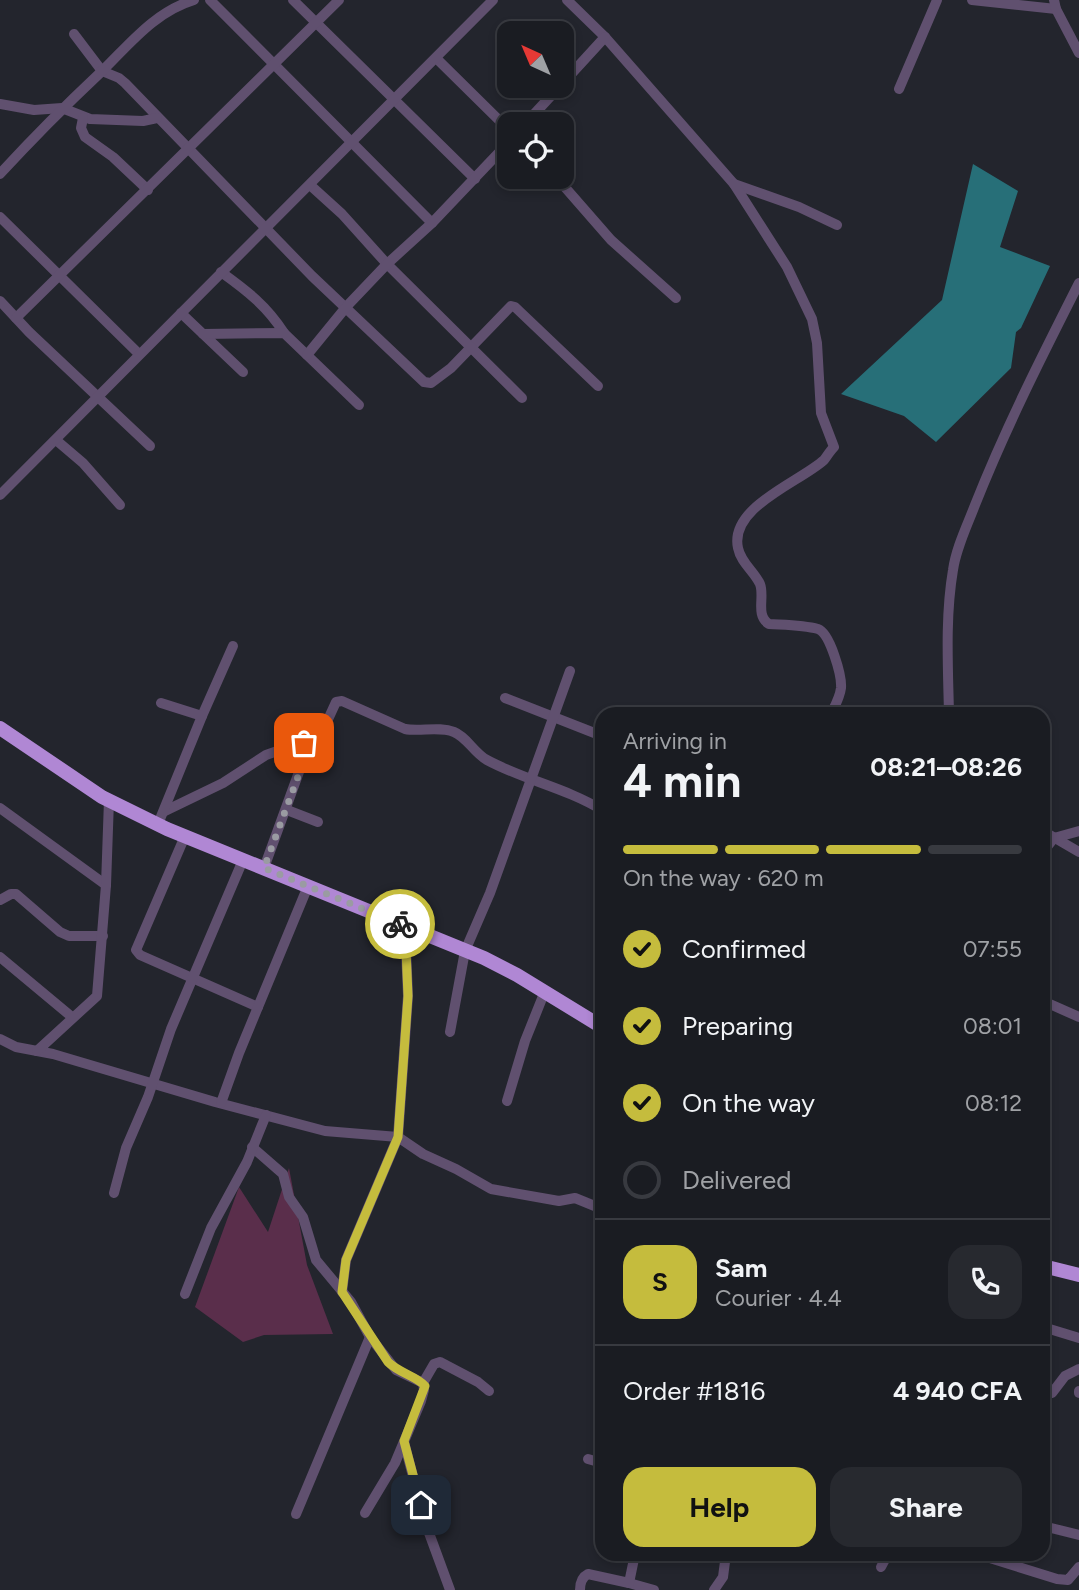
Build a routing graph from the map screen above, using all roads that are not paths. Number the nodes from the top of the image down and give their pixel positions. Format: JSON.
{"nodes":[{"id":1,"x":194,"y":0,"type":"edge"},
{"id":2,"x":210,"y":0,"type":"edge"},
{"id":3,"x":293,"y":0,"type":"edge"},
{"id":4,"x":339,"y":0,"type":"edge"},
{"id":5,"x":493,"y":0,"type":"edge"},
{"id":6,"x":567,"y":0,"type":"edge"},
{"id":7,"x":937,"y":0,"type":"edge"},
{"id":8,"x":972,"y":0,"type":"edge"},
{"id":9,"x":1055,"y":5,"type":"edge"},
{"id":10,"x":316,"y":21,"type":"junction"},
{"id":11,"x":74,"y":34,"type":"dead end"},
{"id":12,"x":605,"y":37,"type":"junction"},
{"id":13,"x":1079,"y":53,"type":"edge"},
{"id":14,"x":437,"y":59,"type":"junction"},
{"id":15,"x":274,"y":64,"type":"junction"},
{"id":16,"x":102,"y":71,"type":"junction"},
{"id":17,"x":574,"y":71,"type":"edge"},
{"id":18,"x":899,"y":89,"type":"dead end"},
{"id":19,"x":549,"y":98,"type":"edge"},
{"id":20,"x":394,"y":102,"type":"junction"},
{"id":21,"x":0,"y":104,"type":"edge"},
{"id":22,"x":62,"y":108,"type":"junction"},
{"id":23,"x":536,"y":112,"type":"edge"},
{"id":24,"x":83,"y":118,"type":"junction"},
{"id":25,"x":157,"y":118,"type":"junction"},
{"id":26,"x":497,"y":118,"type":"edge"},
{"id":27,"x":352,"y":143,"type":"junction"},
{"id":28,"x":187,"y":149,"type":"junction"},
{"id":29,"x":497,"y":155,"type":"edge"},
{"id":30,"x":0,"y":174,"type":"edge"},
{"id":31,"x":475,"y":179,"type":"junction"},
{"id":32,"x":734,"y":184,"type":"junction"},
{"id":33,"x":310,"y":185,"type":"junction"},
{"id":34,"x":566,"y":189,"type":"edge"},
{"id":35,"x":148,"y":190,"type":"junction"},
{"id":36,"x":0,"y":217,"type":"edge"},
{"id":37,"x":432,"y":223,"type":"junction"},
{"id":38,"x":837,"y":225,"type":"dead end"},
{"id":39,"x":266,"y":228,"type":"junction"},
{"id":40,"x":387,"y":264,"type":"junction"},
{"id":41,"x":221,"y":272,"type":"junction"},
{"id":42,"x":60,"y":277,"type":"junction"},
{"id":43,"x":1079,"y":283,"type":"edge"},
{"id":44,"x":676,"y":298,"type":"dead end"},
{"id":45,"x":0,"y":301,"type":"edge"},
{"id":46,"x":347,"y":306,"type":"junction"},
{"id":47,"x":181,"y":313,"type":"junction"},
{"id":48,"x":16,"y":318,"type":"junction"},
{"id":49,"x":284,"y":333,"type":"junction"},
{"id":50,"x":204,"y":334,"type":"junction"},
{"id":51,"x":471,"y":346,"type":"junction"},
{"id":52,"x":139,"y":354,"type":"junction"},
{"id":53,"x":307,"y":355,"type":"junction"},
{"id":54,"x":243,"y":372,"type":"dead end"},
{"id":55,"x":598,"y":386,"type":"dead end"},
{"id":56,"x":97,"y":398,"type":"junction"},
{"id":57,"x":523,"y":398,"type":"dead end"},
{"id":58,"x":359,"y":405,"type":"dead end"},
{"id":59,"x":56,"y":440,"type":"junction"},
{"id":60,"x":150,"y":446,"type":"dead end"},
{"id":61,"x":0,"y":495,"type":"edge"},
{"id":62,"x":120,"y":505,"type":"dead end"},
{"id":63,"x":233,"y":646,"type":"dead end"},
{"id":64,"x":570,"y":671,"type":"dead end"},
{"id":65,"x":505,"y":698,"type":"dead end"},
{"id":66,"x":162,"y":703,"type":"dead end"},
{"id":67,"x":834,"y":707,"type":"edge"},
{"id":68,"x":948,"y":707,"type":"edge"},
{"id":69,"x":202,"y":716,"type":"junction"},
{"id":70,"x":555,"y":716,"type":"junction"},
{"id":71,"x":0,"y":728,"type":"edge"},
{"id":72,"x":595,"y":733,"type":"edge"},
{"id":73,"x":312,"y":739,"type":"junction"},
{"id":74,"x":532,"y":780,"type":"junction"},
{"id":75,"x":108,"y":800,"type":"junction"},
{"id":76,"x":595,"y":806,"type":"edge"},
{"id":77,"x":0,"y":808,"type":"edge"},
{"id":78,"x":286,"y":810,"type":"junction"},
{"id":79,"x":162,"y":818,"type":"junction"},
{"id":80,"x":318,"y":822,"type":"dead end"},
{"id":81,"x":1079,"y":831,"type":"edge"},
{"id":82,"x":1050,"y":835,"type":"edge"},
{"id":83,"x":186,"y":836,"type":"junction"},
{"id":84,"x":1054,"y":838,"type":"junction"},
{"id":85,"x":1050,"y":843,"type":"edge"},
{"id":86,"x":1079,"y":852,"type":"edge"},
{"id":87,"x":243,"y":859,"type":"junction"},
{"id":88,"x":264,"y":868,"type":"junction"},
{"id":89,"x":106,"y":885,"type":"junction"},
{"id":90,"x":308,"y":886,"type":"junction"},
{"id":91,"x":0,"y":900,"type":"edge"},
{"id":92,"x":405,"y":926,"type":"junction"},
{"id":93,"x":103,"y":936,"type":"junction"},
{"id":94,"x":465,"y":951,"type":"junction"},
{"id":95,"x":0,"y":957,"type":"edge"},
{"id":96,"x":194,"y":980,"type":"junction"},
{"id":97,"x":545,"y":991,"type":"junction"},
{"id":98,"x":1050,"y":1004,"type":"edge"},
{"id":99,"x":258,"y":1007,"type":"junction"},
{"id":100,"x":72,"y":1017,"type":"junction"},
{"id":101,"x":1079,"y":1017,"type":"edge"},
{"id":102,"x":595,"y":1023,"type":"edge"},
{"id":103,"x":450,"y":1032,"type":"dead end"},
{"id":104,"x":0,"y":1039,"type":"edge"},
{"id":105,"x":37,"y":1051,"type":"junction"},
{"id":106,"x":152,"y":1082,"type":"junction"},
{"id":107,"x":507,"y":1101,"type":"dead end"},
{"id":108,"x":221,"y":1103,"type":"junction"},
{"id":109,"x":266,"y":1115,"type":"junction"},
{"id":110,"x":398,"y":1137,"type":"junction"},
{"id":111,"x":252,"y":1147,"type":"junction"},
{"id":112,"x":114,"y":1193,"type":"dead end"},
{"id":113,"x":595,"y":1206,"type":"edge"},
{"id":114,"x":1050,"y":1268,"type":"edge"},
{"id":115,"x":1079,"y":1275,"type":"edge"},
{"id":116,"x":342,"y":1292,"type":"junction"},
{"id":117,"x":185,"y":1294,"type":"dead end"},
{"id":118,"x":1050,"y":1329,"type":"edge"},
{"id":119,"x":370,"y":1337,"type":"junction"},
{"id":120,"x":1079,"y":1338,"type":"edge"},
{"id":121,"x":1079,"y":1369,"type":"edge"},
{"id":122,"x":423,"y":1383,"type":"junction"},
{"id":123,"x":489,"y":1391,"type":"dead end"},
{"id":124,"x":1050,"y":1393,"type":"edge"},
{"id":125,"x":404,"y":1441,"type":"junction"},
{"id":126,"x":588,"y":1459,"type":"dead end"},
{"id":127,"x":595,"y":1461,"type":"edge"},
{"id":128,"x":365,"y":1513,"type":"dead end"},
{"id":129,"x":296,"y":1514,"type":"dead end"},
{"id":130,"x":1050,"y":1529,"type":"edge"},
{"id":131,"x":1079,"y":1535,"type":"edge"},
{"id":132,"x":634,"y":1561,"type":"edge"},
{"id":133,"x":725,"y":1561,"type":"edge"},
{"id":134,"x":884,"y":1561,"type":"edge"},
{"id":135,"x":999,"y":1561,"type":"edge"},
{"id":136,"x":881,"y":1567,"type":"dead end"},
{"id":137,"x":1079,"y":1567,"type":"edge"},
{"id":138,"x":629,"y":1583,"type":"junction"},
{"id":139,"x":450,"y":1590,"type":"edge"},
{"id":140,"x":580,"y":1590,"type":"edge"},
{"id":141,"x":654,"y":1590,"type":"edge"},
{"id":142,"x":713,"y":1590,"type":"edge"}],
"edges":[{"from":1,"to":16,"type":"street"},
{"from":2,"to":15,"type":"street"},
{"from":3,"to":10,"type":"street"},
{"from":4,"to":10,"type":"street"},
{"from":5,"to":14,"type":"street"},
{"from":6,"to":12,"type":"street"},
{"from":7,"to":18,"type":"street"},
{"from":8,"to":9,"type":"street"},
{"from":9,"to":13,"type":"street"},
{"from":10,"to":15,"type":"street"},
{"from":10,"to":20,"type":"street"},
{"from":11,"to":16,"type":"street"},
{"from":12,"to":17,"type":"street"},
{"from":12,"to":32,"type":"street"},
{"from":14,"to":20,"type":"street"},
{"from":14,"to":26,"type":"street"},
{"from":15,"to":27,"type":"street"},
{"from":15,"to":28,"type":"street"},
{"from":16,"to":22,"type":"street"},
{"from":16,"to":25,"type":"street"},
{"from":19,"to":23,"type":"street"},
{"from":20,"to":27,"type":"street"},
{"from":20,"to":31,"type":"street"},
{"from":21,"to":22,"type":"street"},
{"from":22,"to":24,"type":"street"},
{"from":22,"to":30,"type":"street"},
{"from":24,"to":25,"type":"street"},
{"from":24,"to":35,"type":"street"},
{"from":25,"to":28,"type":"street"},
{"from":27,"to":33,"type":"street"},
{"from":27,"to":37,"type":"street"},
{"from":28,"to":35,"type":"street"},
{"from":28,"to":39,"type":"street"},
{"from":29,"to":31,"type":"street"},
{"from":31,"to":37,"type":"street"},
{"from":32,"to":38,"type":"street"},
{"from":32,"to":67,"type":"street"},
{"from":33,"to":39,"type":"street"},
{"from":33,"to":40,"type":"street"},
{"from":34,"to":44,"type":"street"},
{"from":35,"to":42,"type":"street"},
{"from":36,"to":42,"type":"street"},
{"from":37,"to":40,"type":"street"},
{"from":39,"to":41,"type":"street"},
{"from":39,"to":46,"type":"street"},
{"from":40,"to":46,"type":"street"},
{"from":40,"to":51,"type":"street"},
{"from":41,"to":47,"type":"street"},
{"from":41,"to":49,"type":"street"},
{"from":42,"to":48,"type":"street"},
{"from":42,"to":52,"type":"street"},
{"from":43,"to":68,"type":"street"},
{"from":45,"to":48,"type":"street"},
{"from":46,"to":51,"type":"street"},
{"from":46,"to":53,"type":"street"},
{"from":47,"to":50,"type":"street"},
{"from":47,"to":52,"type":"street"},
{"from":48,"to":56,"type":"street"},
{"from":49,"to":50,"type":"street"},
{"from":49,"to":53,"type":"street"},
{"from":50,"to":54,"type":"street"},
{"from":51,"to":55,"type":"street"},
{"from":51,"to":57,"type":"street"},
{"from":52,"to":56,"type":"street"},
{"from":53,"to":58,"type":"street"},
{"from":56,"to":59,"type":"street"},
{"from":56,"to":60,"type":"street"},
{"from":59,"to":61,"type":"street"},
{"from":59,"to":62,"type":"street"},
{"from":63,"to":69,"type":"street"},
{"from":64,"to":70,"type":"street"},
{"from":65,"to":70,"type":"street"},
{"from":66,"to":69,"type":"street"},
{"from":69,"to":79,"type":"street"},
{"from":70,"to":72,"type":"street"},
{"from":70,"to":74,"type":"street"},
{"from":71,"to":75,"type":"highway"},
{"from":73,"to":74,"type":"street"},
{"from":73,"to":78,"type":"street"},
{"from":73,"to":79,"type":"street"},
{"from":74,"to":76,"type":"street"},
{"from":74,"to":94,"type":"street"},
{"from":75,"to":79,"type":"highway"},
{"from":75,"to":89,"type":"street"},
{"from":77,"to":89,"type":"street"},
{"from":78,"to":80,"type":"street"},
{"from":78,"to":88,"type":"street"},
{"from":79,"to":83,"type":"highway"},
{"from":81,"to":84,"type":"street"},
{"from":82,"to":84,"type":"street"},
{"from":83,"to":87,"type":"highway"},
{"from":83,"to":96,"type":"street"},
{"from":84,"to":85,"type":"street"},
{"from":84,"to":86,"type":"street"},
{"from":87,"to":88,"type":"highway"},
{"from":87,"to":96,"type":"street"},
{"from":88,"to":90,"type":"highway"},
{"from":89,"to":93,"type":"street"},
{"from":90,"to":92,"type":"highway"},
{"from":90,"to":99,"type":"street"},
{"from":91,"to":93,"type":"street"},
{"from":92,"to":94,"type":"highway"},
{"from":92,"to":110,"type":"street"},
{"from":93,"to":100,"type":"street"},
{"from":94,"to":97,"type":"highway"},
{"from":94,"to":103,"type":"street"},
{"from":95,"to":100,"type":"street"},
{"from":96,"to":99,"type":"street"},
{"from":96,"to":106,"type":"street"},
{"from":97,"to":102,"type":"highway"},
{"from":97,"to":107,"type":"street"},
{"from":98,"to":101,"type":"street"},
{"from":99,"to":108,"type":"street"},
{"from":100,"to":105,"type":"street"},
{"from":104,"to":105,"type":"street"},
{"from":105,"to":106,"type":"street"},
{"from":106,"to":108,"type":"street"},
{"from":106,"to":112,"type":"street"},
{"from":108,"to":109,"type":"street"},
{"from":109,"to":110,"type":"street"},
{"from":109,"to":111,"type":"street"},
{"from":110,"to":113,"type":"street"},
{"from":110,"to":116,"type":"street"},
{"from":111,"to":116,"type":"street"},
{"from":111,"to":117,"type":"street"},
{"from":114,"to":115,"type":"highway"},
{"from":116,"to":119,"type":"street"},
{"from":118,"to":120,"type":"street"},
{"from":119,"to":122,"type":"street"},
{"from":119,"to":129,"type":"street"},
{"from":121,"to":124,"type":"street"},
{"from":122,"to":123,"type":"street"},
{"from":122,"to":125,"type":"street"},
{"from":125,"to":128,"type":"street"},
{"from":125,"to":139,"type":"street"},
{"from":126,"to":127,"type":"street"},
{"from":130,"to":131,"type":"street"},
{"from":132,"to":138,"type":"street"},
{"from":133,"to":142,"type":"street"},
{"from":134,"to":136,"type":"street"},
{"from":135,"to":137,"type":"street"},
{"from":138,"to":140,"type":"street"},
{"from":138,"to":141,"type":"street"}]}
